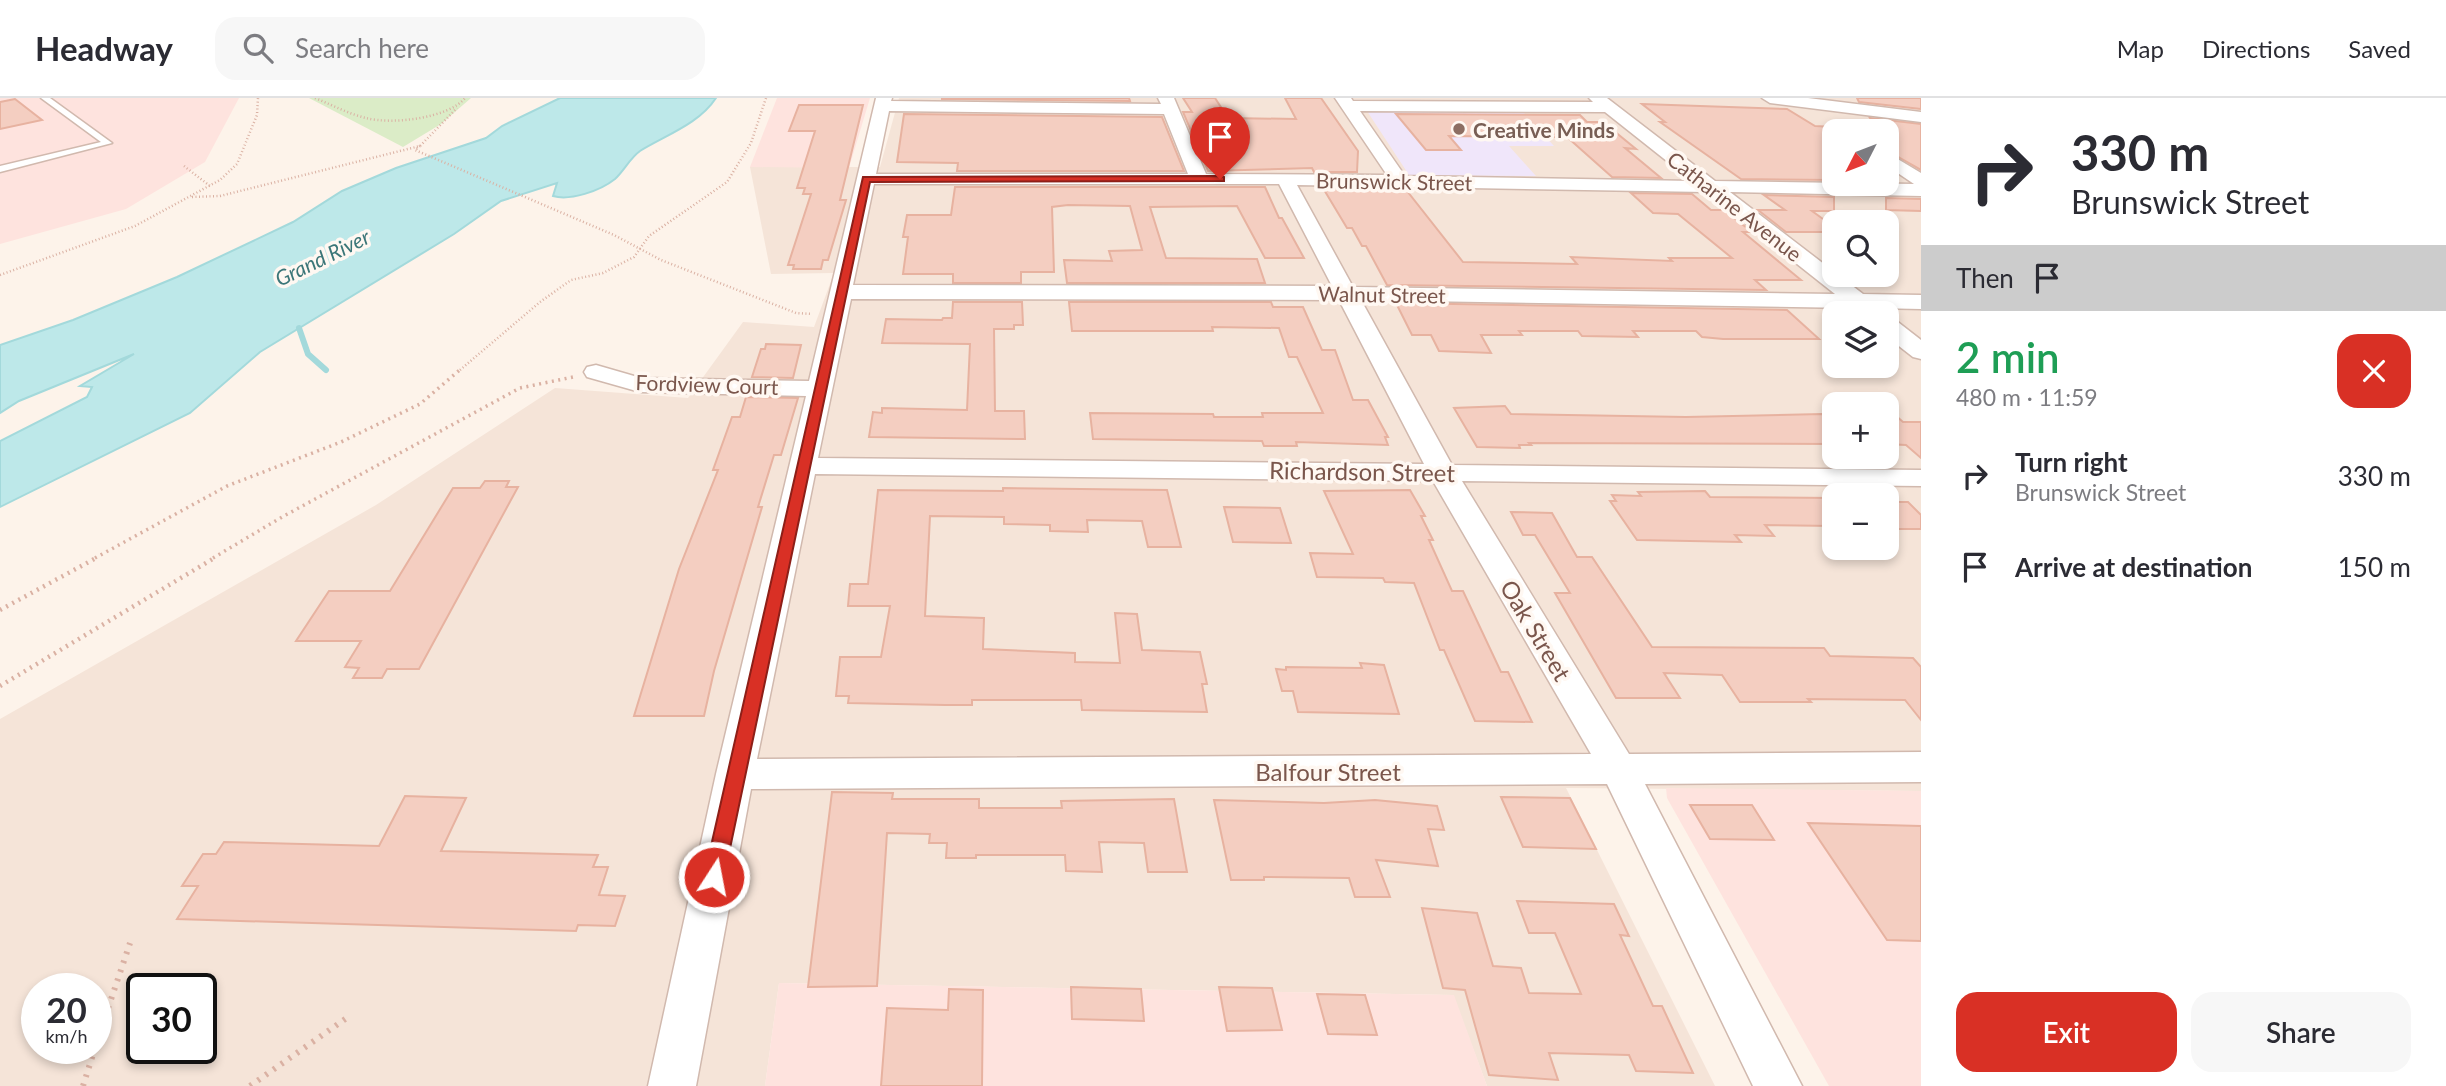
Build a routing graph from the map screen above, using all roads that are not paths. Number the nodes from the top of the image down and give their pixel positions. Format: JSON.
{"nodes":[{"id":1,"x":45,"y":98,"type":"edge"},
{"id":2,"x":1770,"y":98,"type":"edge"},
{"id":3,"x":883,"y":102,"type":"edge"},
{"id":4,"x":1346,"y":102,"type":"edge"},
{"id":5,"x":1602,"y":103,"type":"edge"},
{"id":6,"x":1169,"y":104,"type":"edge"},
{"id":7,"x":1810,"y":104,"type":"junction"},
{"id":8,"x":1921,"y":117,"type":"edge"},
{"id":9,"x":1832,"y":119,"type":"edge"},
{"id":10,"x":1899,"y":166,"type":"edge"},
{"id":11,"x":0,"y":169,"type":"edge"},
{"id":12,"x":866,"y":179,"type":"junction"},
{"id":13,"x":1199,"y":179,"type":"junction"},
{"id":14,"x":1285,"y":179,"type":"junction"},
{"id":15,"x":1401,"y":181,"type":"junction"},
{"id":16,"x":1921,"y":181,"type":"edge"},
{"id":17,"x":1713,"y":187,"type":"junction"},
{"id":18,"x":1921,"y":190,"type":"edge"},
{"id":19,"x":842,"y":292,"type":"junction"},
{"id":20,"x":1347,"y":293,"type":"junction"},
{"id":21,"x":1858,"y":301,"type":"edge"},
{"id":22,"x":1921,"y":302,"type":"edge"},
{"id":23,"x":1899,"y":304,"type":"edge"},
{"id":24,"x":1822,"y":306,"type":"edge"},
{"id":25,"x":1899,"y":334,"type":"edge"},
{"id":26,"x":1921,"y":352,"type":"edge"},
{"id":27,"x":596,"y":372,"type":"road end"},
{"id":28,"x":820,"y":388,"type":"junction"},
{"id":29,"x":802,"y":466,"type":"junction"},
{"id":30,"x":1442,"y":472,"type":"junction"},
{"id":31,"x":1921,"y":478,"type":"edge"},
{"id":32,"x":1921,"y":767,"type":"edge"},
{"id":33,"x":1619,"y":769,"type":"junction"},
{"id":34,"x":735,"y":774,"type":"junction"},
{"id":35,"x":672,"y":1086,"type":"edge"},
{"id":36,"x":1778,"y":1086,"type":"edge"}],
"edges":[{"from":1,"to":11,"type":"lane"},
{"from":2,"to":7,"type":"street"},
{"from":3,"to":6,"type":"street"},
{"from":3,"to":12,"type":"street"},
{"from":4,"to":5,"type":"street"},
{"from":4,"to":15,"type":"street"},
{"from":5,"to":17,"type":"street","name":"Catharine Avenue"},
{"from":6,"to":13,"type":"street"},
{"from":7,"to":8,"type":"street"},
{"from":7,"to":9,"type":"street"},
{"from":10,"to":16,"type":"street"},
{"from":12,"to":13,"type":"street","name":"Brunswick Street"},
{"from":12,"to":19,"type":"street"},
{"from":13,"to":14,"type":"street","name":"Brunswick Street"},
{"from":14,"to":15,"type":"street","name":"Brunswick Street"},
{"from":14,"to":20,"type":"street","name":"Oak Street"},
{"from":15,"to":17,"type":"street","name":"Brunswick Street"},
{"from":17,"to":18,"type":"street","name":"Brunswick Street"},
{"from":17,"to":21,"type":"street","name":"Catharine Avenue"},
{"from":19,"to":20,"type":"street","name":"Walnut Street"},
{"from":19,"to":28,"type":"street"},
{"from":20,"to":24,"type":"street","name":"Walnut Street"},
{"from":20,"to":30,"type":"street","name":"Oak Street"},
{"from":22,"to":23,"type":"street","name":"Walnut Street"},
{"from":25,"to":26,"type":"street"},
{"from":27,"to":28,"type":"street","name":"Fordview Court"},
{"from":28,"to":29,"type":"street"},
{"from":29,"to":30,"type":"street","name":"Richardson Street"},
{"from":29,"to":34,"type":"street"},
{"from":30,"to":31,"type":"street","name":"Richardson Street"},
{"from":30,"to":33,"type":"street","name":"Oak Street"},
{"from":32,"to":33,"type":"street","name":"Balfour Street"},
{"from":33,"to":34,"type":"street","name":"Balfour Street"},
{"from":33,"to":36,"type":"street","name":"Oak Street"},
{"from":34,"to":35,"type":"street"}]}
